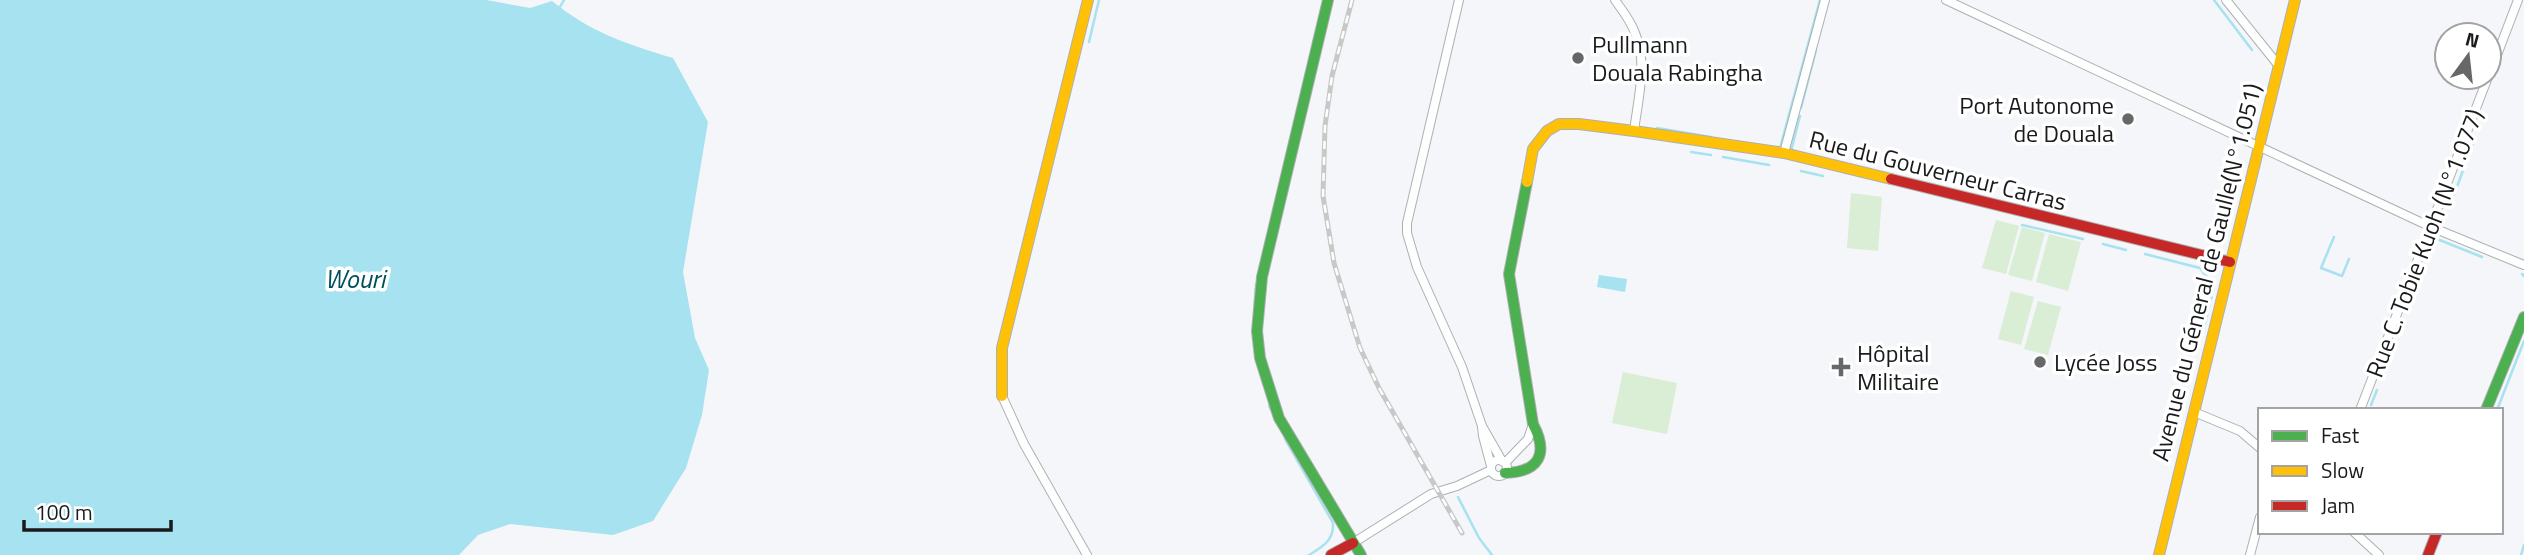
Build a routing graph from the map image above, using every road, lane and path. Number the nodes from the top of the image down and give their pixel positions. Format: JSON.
{"nodes":[{"id":1,"x":1088,"y":0,"type":"edge"},
{"id":2,"x":1328,"y":0,"type":"edge"},
{"id":3,"x":1459,"y":0,"type":"edge"},
{"id":4,"x":1615,"y":0,"type":"edge"},
{"id":5,"x":1825,"y":0,"type":"edge"},
{"id":6,"x":1946,"y":0,"type":"edge"},
{"id":7,"x":2226,"y":0,"type":"edge"},
{"id":8,"x":2295,"y":0,"type":"edge"},
{"id":9,"x":2518,"y":0,"type":"edge"},
{"id":10,"x":2503,"y":39,"type":"edge"},
{"id":11,"x":2279,"y":66,"type":"junction"},
{"id":12,"x":2483,"y":91,"type":"edge"},
{"id":13,"x":1634,"y":131,"type":"junction"},
{"id":14,"x":2259,"y":147,"type":"junction"},
{"id":15,"x":1784,"y":153,"type":"junction"},
{"id":16,"x":2431,"y":227,"type":"junction"},
{"id":17,"x":2231,"y":262,"type":"junction"},
{"id":18,"x":2524,"y":265,"type":"edge"},
{"id":19,"x":2524,"y":317,"type":"edge"},
{"id":20,"x":1002,"y":396,"type":"joint"},
{"id":21,"x":2361,"y":408,"type":"edge"},
{"id":22,"x":2487,"y":408,"type":"edge"},
{"id":23,"x":2194,"y":412,"type":"junction"},
{"id":24,"x":1533,"y":424,"type":"junction"},
{"id":25,"x":1482,"y":425,"type":"junction"},
{"id":26,"x":2258,"y":446,"type":"edge"},
{"id":27,"x":1504,"y":466,"type":"junction"},
{"id":28,"x":1491,"y":468,"type":"junction"},
{"id":29,"x":2258,"y":525,"type":"edge"},
{"id":30,"x":2356,"y":534,"type":"edge"},
{"id":31,"x":2436,"y":534,"type":"edge"},
{"id":32,"x":1353,"y":542,"type":"junction"},
{"id":33,"x":1087,"y":555,"type":"edge"},
{"id":34,"x":1331,"y":555,"type":"edge"},
{"id":35,"x":1360,"y":555,"type":"edge"},
{"id":36,"x":2159,"y":555,"type":"edge"},
{"id":37,"x":2250,"y":555,"type":"edge"},
{"id":38,"x":2379,"y":555,"type":"edge"},
{"id":39,"x":2428,"y":555,"type":"edge"}],
"edges":[{"from":1,"to":20,"type":"street"},
{"from":2,"to":32,"type":"street"},
{"from":3,"to":25,"type":"street"},
{"from":4,"to":13,"type":"street"},
{"from":5,"to":15,"type":"street"},
{"from":6,"to":14,"type":"street"},
{"from":7,"to":11,"type":"street"},
{"from":8,"to":11,"type":"street","name":"Avenue du Géneral de Gaulle(N°1.051)"},
{"from":9,"to":10,"type":"street","name":"Rue C. Tobie Kuoh (N°1.077)"},
{"from":11,"to":14,"type":"street","name":"Avenue du Géneral de Gaulle(N°1.051)"},
{"from":12,"to":16,"type":"street","name":"Rue C. Tobie Kuoh (N°1.077)"},
{"from":13,"to":15,"type":"street","name":"Rue du Gouverneur Carras"},
{"from":13,"to":24,"type":"street","name":"Rue du Gouverneur Carras"},
{"from":14,"to":16,"type":"street"},
{"from":14,"to":17,"type":"street","name":"Avenue du Géneral de Gaulle(N°1.051)"},
{"from":15,"to":17,"type":"street","name":"Rue du Gouverneur Carras"},
{"from":16,"to":18,"type":"street"},
{"from":16,"to":21,"type":"street","name":"Rue C. Tobie Kuoh (N°1.077)"},
{"from":17,"to":23,"type":"street","name":"Avenue du Géneral de Gaulle(N°1.051)"},
{"from":19,"to":22,"type":"street"},
{"from":20,"to":33,"type":"street"},
{"from":23,"to":26,"type":"street"},
{"from":23,"to":36,"type":"street","name":"Avenue du Géneral de Gaulle(N°1.051)"},
{"from":24,"to":27,"type":"street"},
{"from":24,"to":27,"type":"street","name":"Rue du Gouverneur Carras"},
{"from":25,"to":27,"type":"street"},
{"from":25,"to":28,"type":"street"},
{"from":27,"to":28,"type":"street"},
{"from":27,"to":28,"type":"street"},
{"from":28,"to":32,"type":"street"},
{"from":29,"to":37,"type":"street"},
{"from":30,"to":38,"type":"street"},
{"from":31,"to":39,"type":"street"},
{"from":32,"to":34,"type":"street"},
{"from":32,"to":35,"type":"street"}]}
